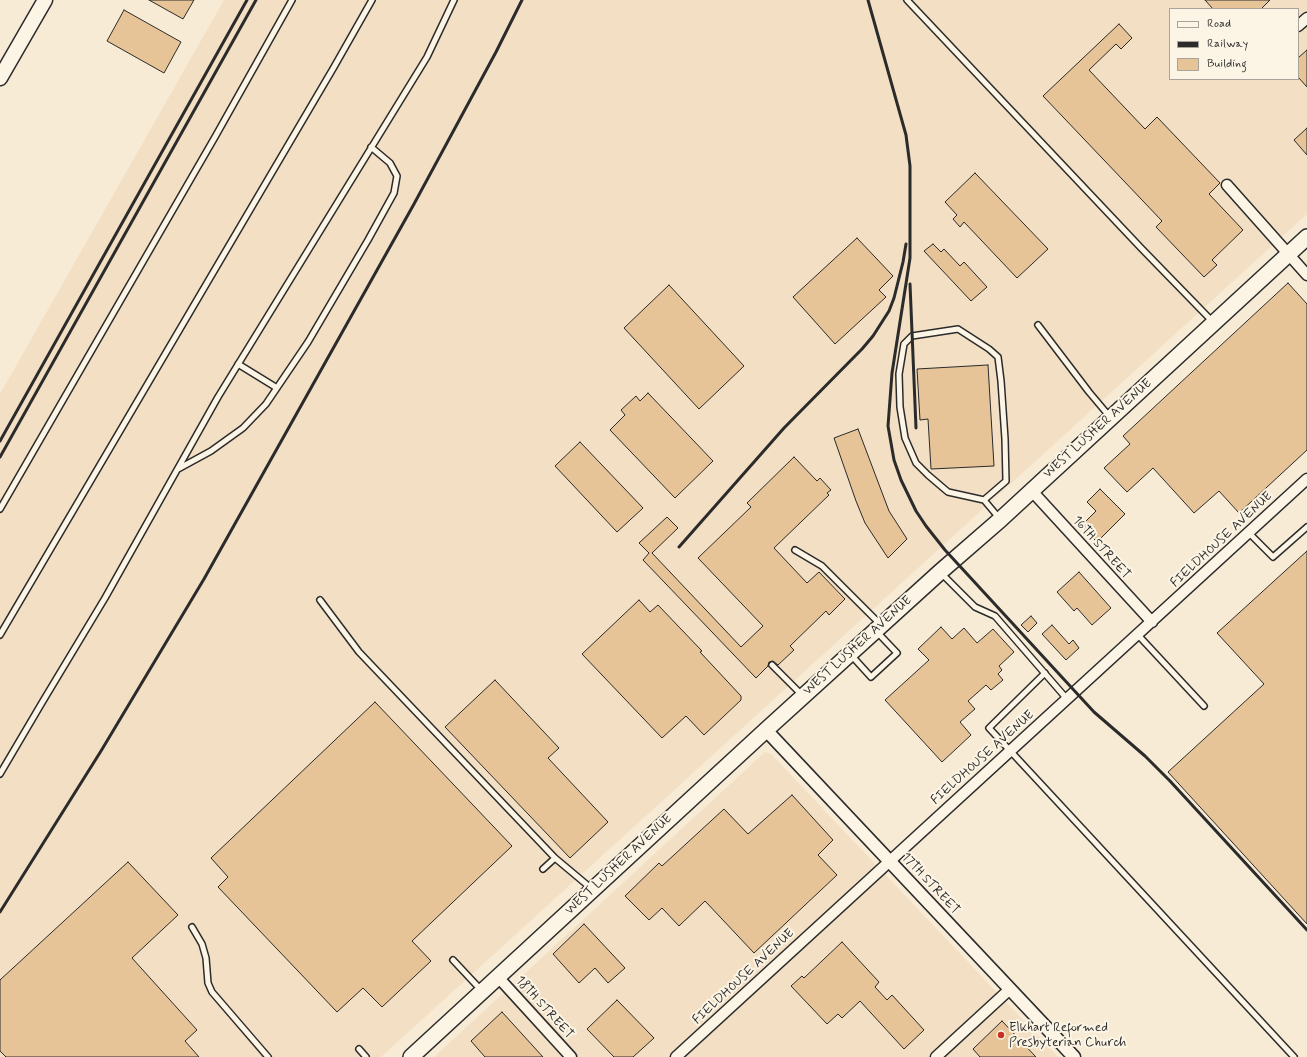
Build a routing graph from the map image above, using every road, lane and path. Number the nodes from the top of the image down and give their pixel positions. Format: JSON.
{"nodes":[{"id":1,"x":45,"y":0,"type":"edge"},
{"id":2,"x":292,"y":0,"type":"edge"},
{"id":3,"x":372,"y":0,"type":"edge"},
{"id":4,"x":454,"y":0,"type":"edge"},
{"id":5,"x":907,"y":0,"type":"edge"},
{"id":6,"x":1307,"y":18,"type":"edge"},
{"id":7,"x":1299,"y":25,"type":"edge"},
{"id":8,"x":0,"y":78,"type":"edge"},
{"id":9,"x":371,"y":147,"type":"junction"},
{"id":10,"x":1227,"y":185,"type":"dead end"},
{"id":11,"x":1307,"y":237,"type":"edge"},
{"id":12,"x":1288,"y":255,"type":"junction"},
{"id":13,"x":1307,"y":276,"type":"edge"},
{"id":14,"x":1214,"y":323,"type":"junction"},
{"id":15,"x":1038,"y":325,"type":"dead end"},
{"id":16,"x":238,"y":364,"type":"junction"},
{"id":17,"x":277,"y":388,"type":"junction"},
{"id":18,"x":1111,"y":418,"type":"junction"},
{"id":19,"x":178,"y":470,"type":"junction"},
{"id":20,"x":1307,"y":479,"type":"edge"},
{"id":21,"x":1031,"y":490,"type":"junction"},
{"id":22,"x":984,"y":500,"type":"junction"},
{"id":23,"x":0,"y":509,"type":"edge"},
{"id":24,"x":1001,"y":519,"type":"junction"},
{"id":25,"x":1307,"y":527,"type":"edge"},
{"id":26,"x":1249,"y":533,"type":"junction"},
{"id":27,"x":795,"y":550,"type":"dead end"},
{"id":28,"x":940,"y":572,"type":"junction"},
{"id":29,"x":320,"y":600,"type":"dead end"},
{"id":30,"x":1152,"y":622,"type":"junction"},
{"id":31,"x":879,"y":628,"type":"junction"},
{"id":32,"x":1138,"y":634,"type":"junction"},
{"id":33,"x":0,"y":635,"type":"edge"},
{"id":34,"x":850,"y":654,"type":"junction"},
{"id":35,"x":772,"y":665,"type":"dead end"},
{"id":36,"x":1045,"y":673,"type":"junction"},
{"id":37,"x":803,"y":696,"type":"junction"},
{"id":38,"x":1067,"y":699,"type":"junction"},
{"id":39,"x":1204,"y":706,"type":"dead end"},
{"id":40,"x":766,"y":730,"type":"junction"},
{"id":41,"x":1009,"y":752,"type":"junction"},
{"id":42,"x":0,"y":774,"type":"edge"},
{"id":43,"x":555,"y":858,"type":"junction"},
{"id":44,"x":889,"y":861,"type":"junction"},
{"id":45,"x":543,"y":869,"type":"dead end"},
{"id":46,"x":593,"y":890,"type":"junction"},
{"id":47,"x":192,"y":927,"type":"dead end"},
{"id":48,"x":453,"y":960,"type":"dead end"},
{"id":49,"x":498,"y":977,"type":"junction"},
{"id":50,"x":1010,"y":989,"type":"junction"},
{"id":51,"x":483,"y":992,"type":"junction"},
{"id":52,"x":359,"y":1049,"type":"dead end"},
{"id":53,"x":268,"y":1057,"type":"edge"},
{"id":54,"x":366,"y":1057,"type":"edge"},
{"id":55,"x":411,"y":1057,"type":"edge"},
{"id":56,"x":571,"y":1057,"type":"edge"},
{"id":57,"x":676,"y":1057,"type":"edge"},
{"id":58,"x":936,"y":1057,"type":"edge"},
{"id":59,"x":1074,"y":1057,"type":"edge"},
{"id":60,"x":1294,"y":1057,"type":"edge"}],
"edges":[{"from":1,"to":8,"type":"main road"},
{"from":2,"to":23,"type":"lane"},
{"from":3,"to":33,"type":"lane"},
{"from":4,"to":9,"type":"lane"},
{"from":5,"to":14,"type":"lane"},
{"from":6,"to":7,"type":"street"},
{"from":9,"to":16,"type":"lane"},
{"from":9,"to":17,"type":"lane"},
{"from":10,"to":12,"type":"street"},
{"from":11,"to":12,"type":"main road","name":"WEST LUSHER AVENUE"},
{"from":12,"to":13,"type":"street"},
{"from":12,"to":14,"type":"main road","name":"WEST LUSHER AVENUE"},
{"from":14,"to":18,"type":"main road","name":"WEST LUSHER AVENUE"},
{"from":15,"to":18,"type":"lane"},
{"from":16,"to":17,"type":"lane"},
{"from":16,"to":19,"type":"lane"},
{"from":17,"to":19,"type":"lane"},
{"from":18,"to":21,"type":"main road","name":"WEST LUSHER AVENUE"},
{"from":19,"to":42,"type":"lane"},
{"from":20,"to":26,"type":"street","name":"FIELDHOUSE AVENUE"},
{"from":21,"to":24,"type":"main road","name":"WEST LUSHER AVENUE"},
{"from":21,"to":30,"type":"street","name":"16TH STREET"},
{"from":22,"to":22,"type":"lane"},
{"from":22,"to":24,"type":"lane"},
{"from":24,"to":28,"type":"main road","name":"WEST LUSHER AVENUE"},
{"from":25,"to":26,"type":"lane"},
{"from":26,"to":30,"type":"street","name":"FIELDHOUSE AVENUE"},
{"from":27,"to":31,"type":"lane"},
{"from":28,"to":31,"type":"main road","name":"WEST LUSHER AVENUE"},
{"from":28,"to":36,"type":"lane"},
{"from":29,"to":43,"type":"lane"},
{"from":30,"to":32,"type":"street","name":"FIELDHOUSE AVENUE"},
{"from":31,"to":34,"type":"main road","name":"WEST LUSHER AVENUE"},
{"from":31,"to":34,"type":"lane"},
{"from":32,"to":38,"type":"street","name":"FIELDHOUSE AVENUE"},
{"from":32,"to":39,"type":"lane"},
{"from":34,"to":37,"type":"main road","name":"WEST LUSHER AVENUE"},
{"from":35,"to":37,"type":"lane"},
{"from":36,"to":38,"type":"lane"},
{"from":36,"to":41,"type":"lane"},
{"from":37,"to":40,"type":"main road","name":"WEST LUSHER AVENUE"},
{"from":38,"to":41,"type":"street","name":"FIELDHOUSE AVENUE"},
{"from":40,"to":44,"type":"street","name":"17TH STREET"},
{"from":40,"to":46,"type":"main road","name":"WEST LUSHER AVENUE"},
{"from":41,"to":44,"type":"street","name":"FIELDHOUSE AVENUE"},
{"from":41,"to":60,"type":"lane"},
{"from":43,"to":45,"type":"lane"},
{"from":43,"to":46,"type":"lane"},
{"from":44,"to":50,"type":"street","name":"17TH STREET"},
{"from":44,"to":57,"type":"street","name":"FIELDHOUSE AVENUE"},
{"from":46,"to":49,"type":"main road","name":"WEST LUSHER AVENUE"},
{"from":47,"to":53,"type":"lane"},
{"from":48,"to":51,"type":"lane"},
{"from":49,"to":51,"type":"main road","name":"WEST LUSHER AVENUE"},
{"from":49,"to":56,"type":"street","name":"18TH STREET"},
{"from":50,"to":58,"type":"street"},
{"from":50,"to":59,"type":"street","name":"17TH STREET"},
{"from":51,"to":55,"type":"main road","name":"WEST LUSHER AVENUE"},
{"from":52,"to":54,"type":"lane"}]}
